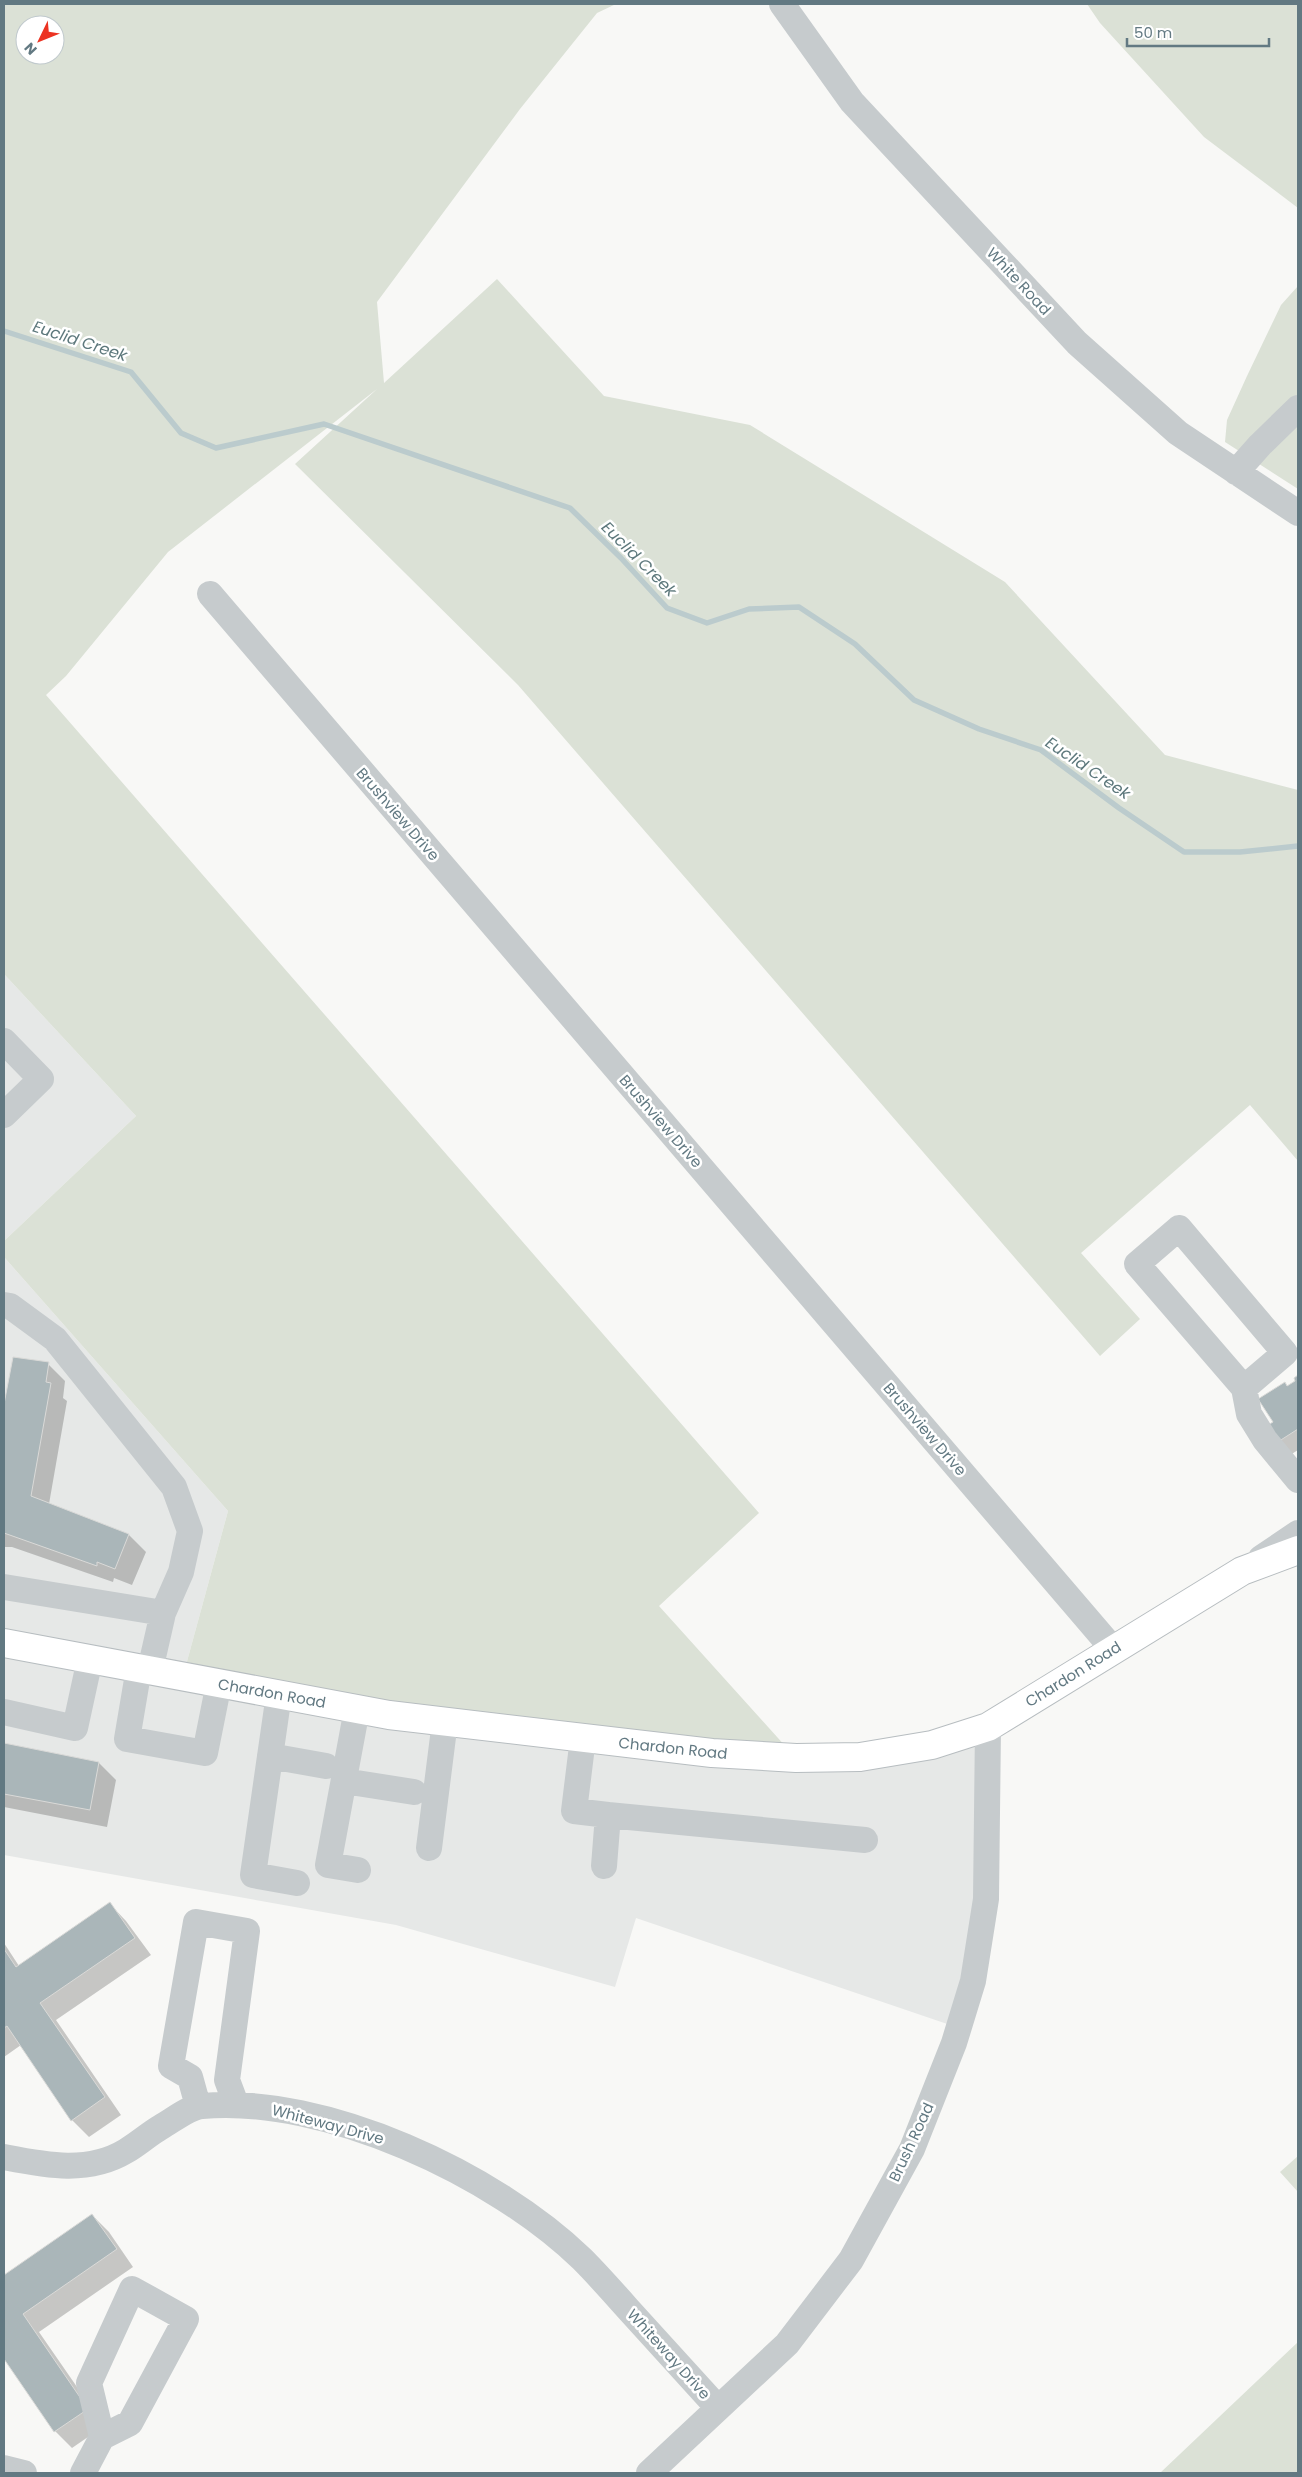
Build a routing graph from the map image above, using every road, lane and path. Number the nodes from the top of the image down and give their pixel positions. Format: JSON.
{"nodes":[{"id":1,"x":782,"y":4,"type":"edge"},
{"id":2,"x":1298,"y":408,"type":"edge"},
{"id":3,"x":1236,"y":472,"type":"junction"},
{"id":4,"x":1298,"y":513,"type":"edge"},
{"id":5,"x":210,"y":594,"type":"dead end"},
{"id":6,"x":4,"y":1041,"type":"edge"},
{"id":7,"x":4,"y":1114,"type":"edge"},
{"id":8,"x":4,"y":1305,"type":"edge"},
{"id":9,"x":1244,"y":1388,"type":"junction"},
{"id":10,"x":1298,"y":1480,"type":"edge"},
{"id":11,"x":1298,"y":1533,"type":"edge"},
{"id":12,"x":1298,"y":1550,"type":"edge"},
{"id":13,"x":1242,"y":1571,"type":"junction"},
{"id":14,"x":4,"y":1587,"type":"edge"},
{"id":15,"x":163,"y":1613,"type":"junction"},
{"id":16,"x":4,"y":1643,"type":"edge"},
{"id":17,"x":1113,"y":1649,"type":"junction"},
{"id":18,"x":90,"y":1659,"type":"junction"},
{"id":19,"x":145,"y":1670,"type":"junction"},
{"id":20,"x":219,"y":1683,"type":"junction"},
{"id":21,"x":279,"y":1694,"type":"junction"},
{"id":22,"x":357,"y":1708,"type":"junction"},
{"id":23,"x":4,"y":1712,"type":"edge"},
{"id":24,"x":446,"y":1721,"type":"junction"},
{"id":25,"x":988,"y":1728,"type":"junction"},
{"id":26,"x":583,"y":1738,"type":"junction"},
{"id":27,"x":270,"y":1756,"type":"junction"},
{"id":28,"x":335,"y":1774,"type":"junction"},
{"id":29,"x":414,"y":1792,"type":"dead end"},
{"id":30,"x":608,"y":1815,"type":"junction"},
{"id":31,"x":865,"y":1840,"type":"dead end"},
{"id":32,"x":429,"y":1848,"type":"dead end"},
{"id":33,"x":604,"y":1866,"type":"dead end"},
{"id":34,"x":358,"y":1870,"type":"dead end"},
{"id":35,"x":297,"y":1884,"type":"dead end"},
{"id":36,"x":236,"y":2104,"type":"junction"},
{"id":37,"x":198,"y":2106,"type":"junction"},
{"id":38,"x":4,"y":2157,"type":"edge"},
{"id":39,"x":718,"y":2408,"type":"junction"},
{"id":40,"x":102,"y":2437,"type":"junction"},
{"id":41,"x":4,"y":2468,"type":"edge"},
{"id":42,"x":24,"y":2473,"type":"edge"},
{"id":43,"x":84,"y":2473,"type":"edge"},
{"id":44,"x":649,"y":2473,"type":"edge"}],
"edges":[{"from":1,"to":3,"type":"street","name":"White Road"},
{"from":2,"to":3,"type":"street"},
{"from":3,"to":4,"type":"street","name":"White Road"},
{"from":5,"to":17,"type":"street","name":"Brushview Drive"},
{"from":6,"to":7,"type":"street"},
{"from":8,"to":15,"type":"street"},
{"from":9,"to":9,"type":"street"},
{"from":9,"to":10,"type":"street"},
{"from":11,"to":13,"type":"street"},
{"from":12,"to":13,"type":"main road","name":"Chardon Road"},
{"from":13,"to":17,"type":"main road","name":"Chardon Road"},
{"from":14,"to":15,"type":"street"},
{"from":15,"to":19,"type":"street"},
{"from":16,"to":18,"type":"main road","name":"Chardon Road"},
{"from":17,"to":25,"type":"main road","name":"Chardon Road"},
{"from":18,"to":19,"type":"main road","name":"Chardon Road"},
{"from":18,"to":23,"type":"street"},
{"from":19,"to":20,"type":"main road","name":"Chardon Road"},
{"from":19,"to":20,"type":"street"},
{"from":20,"to":21,"type":"main road","name":"Chardon Road"},
{"from":21,"to":22,"type":"main road","name":"Chardon Road"},
{"from":21,"to":27,"type":"street"},
{"from":22,"to":24,"type":"main road","name":"Chardon Road"},
{"from":22,"to":28,"type":"street"},
{"from":24,"to":26,"type":"main road","name":"Chardon Road"},
{"from":24,"to":32,"type":"street"},
{"from":25,"to":26,"type":"main road","name":"Chardon Road"},
{"from":25,"to":39,"type":"street","name":"Brush Road"},
{"from":26,"to":30,"type":"street"},
{"from":27,"to":28,"type":"street"},
{"from":27,"to":35,"type":"street"},
{"from":28,"to":29,"type":"street"},
{"from":28,"to":34,"type":"street"},
{"from":30,"to":31,"type":"street"},
{"from":30,"to":33,"type":"street"},
{"from":36,"to":37,"type":"street","name":"Whiteway Drive"},
{"from":36,"to":37,"type":"street"},
{"from":36,"to":39,"type":"street","name":"Whiteway Drive"},
{"from":37,"to":38,"type":"street","name":"Whiteway Drive"},
{"from":39,"to":44,"type":"street","name":"Brush Road"},
{"from":40,"to":40,"type":"street"},
{"from":40,"to":43,"type":"street"},
{"from":41,"to":42,"type":"street"}]}
